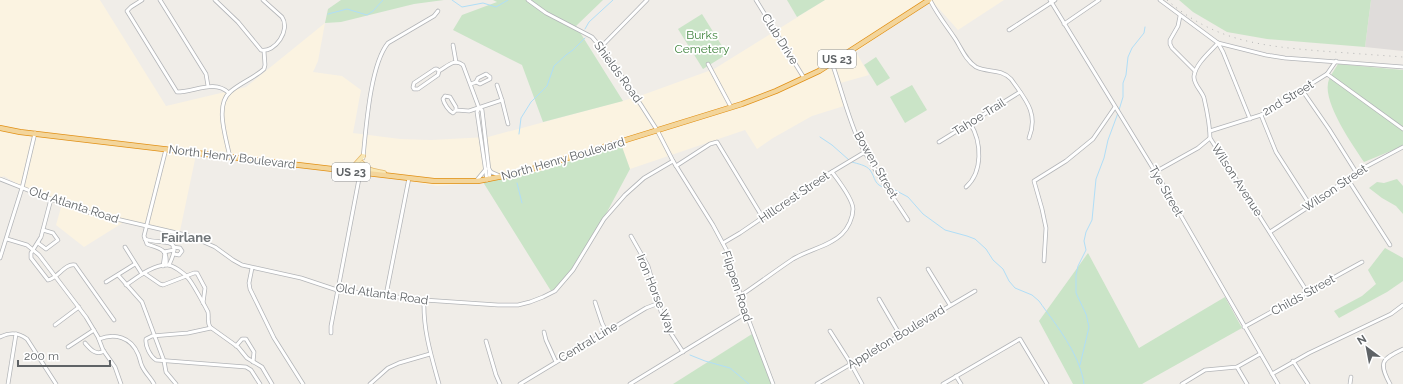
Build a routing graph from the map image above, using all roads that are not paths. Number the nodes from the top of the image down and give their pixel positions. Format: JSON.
{"nodes":[{"id":1,"x":142,"y":0,"type":"edge"},
{"id":2,"x":160,"y":0,"type":"edge"},
{"id":3,"x":215,"y":0,"type":"edge"},
{"id":4,"x":263,"y":0,"type":"edge"},
{"id":5,"x":528,"y":0,"type":"edge"},
{"id":6,"x":646,"y":0,"type":"edge"},
{"id":7,"x":756,"y":0,"type":"edge"},
{"id":8,"x":930,"y":0,"type":"edge"},
{"id":9,"x":1055,"y":0,"type":"edge"},
{"id":10,"x":1100,"y":0,"type":"edge"},
{"id":11,"x":1160,"y":0,"type":"edge"},
{"id":12,"x":1050,"y":1,"type":"edge"},
{"id":13,"x":438,"y":11,"type":"dead end"},
{"id":14,"x":1180,"y":16,"type":"junction"},
{"id":15,"x":1064,"y":24,"type":"junction"},
{"id":16,"x":1009,"y":30,"type":"dead end"},
{"id":17,"x":1218,"y":43,"type":"junction"},
{"id":18,"x":453,"y":45,"type":"dead end"},
{"id":19,"x":601,"y":47,"type":"junction"},
{"id":20,"x":264,"y":51,"type":"junction"},
{"id":21,"x":1336,"y":61,"type":"junction"},
{"id":22,"x":456,"y":62,"type":"junction"},
{"id":23,"x":832,"y":63,"type":"junction"},
{"id":24,"x":708,"y":64,"type":"dead end"},
{"id":25,"x":1403,"y":67,"type":"edge"},
{"id":26,"x":439,"y":71,"type":"junction"},
{"id":27,"x":1195,"y":71,"type":"junction"},
{"id":28,"x":1327,"y":74,"type":"junction"},
{"id":29,"x":421,"y":78,"type":"junction"},
{"id":30,"x":804,"y":78,"type":"junction"},
{"id":31,"x":476,"y":82,"type":"junction"},
{"id":32,"x":425,"y":84,"type":"junction"},
{"id":33,"x":471,"y":84,"type":"junction"},
{"id":34,"x":497,"y":85,"type":"dead end"},
{"id":35,"x":208,"y":86,"type":"junction"},
{"id":36,"x":1302,"y":90,"type":"junction"},
{"id":37,"x":1020,"y":92,"type":"junction"},
{"id":38,"x":229,"y":93,"type":"junction"},
{"id":39,"x":502,"y":100,"type":"junction"},
{"id":40,"x":1115,"y":107,"type":"junction"},
{"id":41,"x":479,"y":108,"type":"junction"},
{"id":42,"x":731,"y":108,"type":"junction"},
{"id":43,"x":456,"y":110,"type":"junction"},
{"id":44,"x":1261,"y":115,"type":"junction"},
{"id":45,"x":1250,"y":119,"type":"junction"},
{"id":46,"x":970,"y":123,"type":"junction"},
{"id":47,"x":508,"y":124,"type":"dead end"},
{"id":48,"x":0,"y":128,"type":"edge"},
{"id":49,"x":1403,"y":129,"type":"edge"},
{"id":50,"x":657,"y":130,"type":"junction"},
{"id":51,"x":1210,"y":131,"type":"junction"},
{"id":52,"x":35,"y":134,"type":"junction"},
{"id":53,"x":1029,"y":138,"type":"dead end"},
{"id":54,"x":1210,"y":138,"type":"junction"},
{"id":55,"x":939,"y":142,"type":"dead end"},
{"id":56,"x":1403,"y":147,"type":"edge"},
{"id":57,"x":166,"y":149,"type":"junction"},
{"id":58,"x":865,"y":152,"type":"junction"},
{"id":59,"x":363,"y":156,"type":"junction"},
{"id":60,"x":230,"y":158,"type":"junction"},
{"id":61,"x":673,"y":161,"type":"junction"},
{"id":62,"x":362,"y":163,"type":"junction"},
{"id":63,"x":676,"y":166,"type":"junction"},
{"id":64,"x":487,"y":167,"type":"junction"},
{"id":65,"x":340,"y":170,"type":"junction"},
{"id":66,"x":832,"y":172,"type":"junction"},
{"id":67,"x":1155,"y":172,"type":"junction"},
{"id":68,"x":1356,"y":172,"type":"junction"},
{"id":69,"x":361,"y":173,"type":"junction"},
{"id":70,"x":398,"y":177,"type":"junction"},
{"id":71,"x":503,"y":177,"type":"junction"},
{"id":72,"x":409,"y":178,"type":"junction"},
{"id":73,"x":1347,"y":178,"type":"junction"},
{"id":74,"x":0,"y":179,"type":"edge"},
{"id":75,"x":489,"y":180,"type":"junction"},
{"id":76,"x":476,"y":181,"type":"junction"},
{"id":77,"x":966,"y":187,"type":"dead end"},
{"id":78,"x":22,"y":188,"type":"junction"},
{"id":79,"x":51,"y":199,"type":"junction"},
{"id":80,"x":1310,"y":205,"type":"junction"},
{"id":81,"x":763,"y":218,"type":"junction"},
{"id":82,"x":908,"y":220,"type":"dead end"},
{"id":83,"x":146,"y":226,"type":"junction"},
{"id":84,"x":43,"y":230,"type":"junction"},
{"id":85,"x":1270,"y":232,"type":"junction"},
{"id":86,"x":630,"y":236,"type":"dead end"},
{"id":87,"x":7,"y":239,"type":"junction"},
{"id":88,"x":145,"y":239,"type":"junction"},
{"id":89,"x":38,"y":243,"type":"junction"},
{"id":90,"x":723,"y":243,"type":"junction"},
{"id":91,"x":1390,"y":245,"type":"dead end"},
{"id":92,"x":125,"y":247,"type":"dead end"},
{"id":93,"x":33,"y":250,"type":"junction"},
{"id":94,"x":174,"y":250,"type":"junction"},
{"id":95,"x":164,"y":252,"type":"junction"},
{"id":96,"x":0,"y":258,"type":"edge"},
{"id":97,"x":1044,"y":261,"type":"dead end"},
{"id":98,"x":1362,"y":262,"type":"dead end"},
{"id":99,"x":135,"y":264,"type":"junction"},
{"id":100,"x":166,"y":266,"type":"junction"},
{"id":101,"x":252,"y":268,"type":"junction"},
{"id":102,"x":928,"y":269,"type":"dead end"},
{"id":103,"x":143,"y":274,"type":"junction"},
{"id":104,"x":118,"y":275,"type":"junction"},
{"id":105,"x":55,"y":276,"type":"junction"},
{"id":106,"x":187,"y":276,"type":"junction"},
{"id":107,"x":106,"y":282,"type":"dead end"},
{"id":108,"x":126,"y":285,"type":"junction"},
{"id":109,"x":338,"y":290,"type":"junction"},
{"id":110,"x":975,"y":291,"type":"dead end"},
{"id":111,"x":1308,"y":292,"type":"junction"},
{"id":112,"x":386,"y":295,"type":"junction"},
{"id":113,"x":740,"y":296,"type":"junction"},
{"id":114,"x":879,"y":299,"type":"dead end"},
{"id":115,"x":424,"y":300,"type":"junction"},
{"id":116,"x":595,"y":302,"type":"dead end"},
{"id":117,"x":659,"y":303,"type":"junction"},
{"id":118,"x":203,"y":304,"type":"junction"},
{"id":119,"x":950,"y":305,"type":"junction"},
{"id":120,"x":1403,"y":305,"type":"edge"},
{"id":121,"x":79,"y":307,"type":"junction"},
{"id":122,"x":746,"y":313,"type":"junction"},
{"id":123,"x":114,"y":320,"type":"dead end"},
{"id":124,"x":55,"y":325,"type":"dead end"},
{"id":125,"x":1244,"y":327,"type":"junction"},
{"id":126,"x":211,"y":328,"type":"junction"},
{"id":127,"x":94,"y":330,"type":"junction"},
{"id":128,"x":606,"y":331,"type":"junction"},
{"id":129,"x":830,"y":331,"type":"dead end"},
{"id":130,"x":332,"y":332,"type":"dead end"},
{"id":131,"x":544,"y":332,"type":"dead end"},
{"id":132,"x":16,"y":334,"type":"junction"},
{"id":133,"x":900,"y":335,"type":"junction"},
{"id":134,"x":155,"y":336,"type":"junction"},
{"id":135,"x":0,"y":337,"type":"edge"},
{"id":136,"x":99,"y":339,"type":"junction"},
{"id":137,"x":486,"y":341,"type":"dead end"},
{"id":138,"x":85,"y":343,"type":"dead end"},
{"id":139,"x":236,"y":346,"type":"junction"},
{"id":140,"x":68,"y":347,"type":"dead end"},
{"id":141,"x":1403,"y":349,"type":"edge"},
{"id":142,"x":104,"y":351,"type":"junction"},
{"id":143,"x":683,"y":352,"type":"junction"},
{"id":144,"x":430,"y":354,"type":"junction"},
{"id":145,"x":1260,"y":354,"type":"junction"},
{"id":146,"x":164,"y":361,"type":"junction"},
{"id":147,"x":1293,"y":361,"type":"junction"},
{"id":148,"x":253,"y":362,"type":"junction"},
{"id":149,"x":556,"y":362,"type":"junction"},
{"id":150,"x":851,"y":364,"type":"junction"},
{"id":151,"x":1236,"y":367,"type":"junction"},
{"id":152,"x":1272,"y":374,"type":"junction"},
{"id":153,"x":956,"y":376,"type":"junction"},
{"id":154,"x":1351,"y":377,"type":"dead end"},
{"id":155,"x":8,"y":384,"type":"edge"},
{"id":156,"x":56,"y":384,"type":"edge"},
{"id":157,"x":121,"y":384,"type":"edge"},
{"id":158,"x":154,"y":384,"type":"edge"},
{"id":159,"x":176,"y":384,"type":"edge"},
{"id":160,"x":260,"y":384,"type":"edge"},
{"id":161,"x":271,"y":384,"type":"edge"},
{"id":162,"x":302,"y":384,"type":"edge"},
{"id":163,"x":370,"y":384,"type":"edge"},
{"id":164,"x":439,"y":384,"type":"edge"},
{"id":165,"x":500,"y":384,"type":"edge"},
{"id":166,"x":520,"y":384,"type":"edge"},
{"id":167,"x":630,"y":384,"type":"edge"},
{"id":168,"x":773,"y":384,"type":"edge"},
{"id":169,"x":817,"y":384,"type":"edge"},
{"id":170,"x":862,"y":384,"type":"edge"},
{"id":171,"x":943,"y":384,"type":"edge"},
{"id":172,"x":961,"y":384,"type":"edge"},
{"id":173,"x":1047,"y":384,"type":"edge"},
{"id":174,"x":1182,"y":384,"type":"edge"},
{"id":175,"x":1248,"y":384,"type":"edge"},
{"id":176,"x":1278,"y":384,"type":"edge"},
{"id":177,"x":1308,"y":384,"type":"edge"},
{"id":178,"x":1350,"y":384,"type":"edge"},
{"id":179,"x":1390,"y":384,"type":"edge"}],
"edges":[{"from":1,"to":35,"type":"street"},
{"from":2,"to":35,"type":"street"},
{"from":3,"to":20,"type":"street"},
{"from":4,"to":20,"type":"street"},
{"from":5,"to":19,"type":"street","name":"Shields Road"},
{"from":6,"to":19,"type":"street"},
{"from":7,"to":30,"type":"street","name":"Club Drive"},
{"from":8,"to":23,"type":"highway","name":"North Henry Boulevard","number":"US 23"},
{"from":8,"to":37,"type":"street"},
{"from":9,"to":12,"type":"street"},
{"from":10,"to":15,"type":"street"},
{"from":11,"to":14,"type":"street"},
{"from":12,"to":15,"type":"street","name":"Tye Street"},
{"from":12,"to":16,"type":"street"},
{"from":13,"to":59,"type":"street"},
{"from":14,"to":17,"type":"street"},
{"from":14,"to":27,"type":"street"},
{"from":15,"to":40,"type":"street","name":"Tye Street"},
{"from":17,"to":21,"type":"street"},
{"from":17,"to":27,"type":"street"},
{"from":17,"to":45,"type":"street"},
{"from":18,"to":22,"type":"street"},
{"from":19,"to":50,"type":"street","name":"Shields Road"},
{"from":20,"to":38,"type":"street"},
{"from":21,"to":25,"type":"street"},
{"from":21,"to":28,"type":"street","name":"2nd Street"},
{"from":22,"to":26,"type":"street"},
{"from":22,"to":33,"type":"street"},
{"from":23,"to":30,"type":"highway","name":"North Henry Boulevard","number":"US 23"},
{"from":23,"to":58,"type":"street","name":"Bowen Street"},
{"from":24,"to":42,"type":"street"},
{"from":26,"to":29,"type":"street"},
{"from":26,"to":32,"type":"street"},
{"from":27,"to":51,"type":"street","name":"Wilson Avenue"},
{"from":28,"to":36,"type":"street","name":"2nd Street"},
{"from":28,"to":49,"type":"street"},
{"from":29,"to":32,"type":"street"},
{"from":29,"to":32,"type":"street"},
{"from":30,"to":42,"type":"highway","name":"North Henry Boulevard","number":"US 23"},
{"from":31,"to":31,"type":"street"},
{"from":31,"to":33,"type":"street"},
{"from":33,"to":41,"type":"street"},
{"from":34,"to":39,"type":"street"},
{"from":35,"to":38,"type":"street"},
{"from":36,"to":44,"type":"street","name":"2nd Street"},
{"from":36,"to":68,"type":"street"},
{"from":37,"to":46,"type":"street","name":"Tahoe Trail"},
{"from":37,"to":53,"type":"street"},
{"from":38,"to":60,"type":"street"},
{"from":39,"to":41,"type":"street"},
{"from":39,"to":47,"type":"street"},
{"from":40,"to":67,"type":"street","name":"Tye Street"},
{"from":40,"to":97,"type":"street"},
{"from":41,"to":43,"type":"street"},
{"from":41,"to":64,"type":"street"},
{"from":42,"to":50,"type":"highway","name":"North Henry Boulevard","number":"US 23"},
{"from":43,"to":43,"type":"street"},
{"from":44,"to":45,"type":"street","name":"2nd Street"},
{"from":44,"to":80,"type":"street"},
{"from":45,"to":51,"type":"street","name":"2nd Street"},
{"from":46,"to":55,"type":"street","name":"Tahoe Trail"},
{"from":46,"to":77,"type":"street"},
{"from":48,"to":52,"type":"highway","name":"North Henry Boulevard","number":"US 23"},
{"from":50,"to":61,"type":"street","name":"Flippen Road"},
{"from":50,"to":71,"type":"highway","name":"North Henry Boulevard","number":"US 23"},
{"from":51,"to":54,"type":"street","name":"Wilson Avenue"},
{"from":52,"to":57,"type":"highway","name":"North Henry Boulevard","number":"US 23"},
{"from":52,"to":78,"type":"street"},
{"from":54,"to":67,"type":"street"},
{"from":54,"to":85,"type":"street","name":"Wilson Avenue"},
{"from":56,"to":68,"type":"street","name":"Wilson Street"},
{"from":57,"to":60,"type":"highway","name":"North Henry Boulevard","number":"US 23"},
{"from":57,"to":83,"type":"street"},
{"from":58,"to":66,"type":"street","name":"Hillcrest Street"},
{"from":58,"to":82,"type":"street","name":"Bowen Street"},
{"from":59,"to":62,"type":"street"},
{"from":59,"to":65,"type":"main road"},
{"from":60,"to":65,"type":"highway","name":"North Henry Boulevard","number":"US 23"},
{"from":61,"to":63,"type":"street","name":"Flippen Road"},
{"from":61,"to":115,"type":"street","name":"Old Atlanta Road"},
{"from":62,"to":69,"type":"street"},
{"from":62,"to":70,"type":"main road"},
{"from":63,"to":81,"type":"street"},
{"from":63,"to":90,"type":"street","name":"Flippen Road"},
{"from":64,"to":71,"type":"street"},
{"from":64,"to":75,"type":"street"},
{"from":64,"to":76,"type":"street"},
{"from":65,"to":69,"type":"highway","name":"North Henry Boulevard","number":"US 23"},
{"from":66,"to":81,"type":"street","name":"Hillcrest Street"},
{"from":66,"to":113,"type":"street"},
{"from":67,"to":125,"type":"street","name":"Tye Street"},
{"from":68,"to":73,"type":"street","name":"Wilson Street"},
{"from":69,"to":70,"type":"highway","name":"North Henry Boulevard","number":"US 23"},
{"from":69,"to":109,"type":"street"},
{"from":70,"to":72,"type":"highway","name":"North Henry Boulevard","number":"US 23"},
{"from":71,"to":75,"type":"highway","name":"North Henry Boulevard","number":"US 23"},
{"from":72,"to":76,"type":"highway","name":"North Henry Boulevard","number":"US 23"},
{"from":72,"to":112,"type":"street"},
{"from":73,"to":80,"type":"street","name":"Wilson Street"},
{"from":73,"to":91,"type":"street"},
{"from":74,"to":78,"type":"street","name":"Old Atlanta Road"},
{"from":75,"to":76,"type":"highway","name":"North Henry Boulevard","number":"US 23"},
{"from":78,"to":79,"type":"street","name":"Old Atlanta Road"},
{"from":78,"to":87,"type":"street"},
{"from":79,"to":83,"type":"street","name":"Old Atlanta Road"},
{"from":79,"to":84,"type":"street"},
{"from":80,"to":85,"type":"street","name":"Wilson Street"},
{"from":81,"to":90,"type":"street","name":"Hillcrest Street"},
{"from":83,"to":88,"type":"street"},
{"from":83,"to":101,"type":"street","name":"Old Atlanta Road"},
{"from":84,"to":89,"type":"street"},
{"from":84,"to":89,"type":"street"},
{"from":85,"to":111,"type":"street","name":"Wilson Avenue"},
{"from":86,"to":117,"type":"street","name":"Iron Horse Way"},
{"from":87,"to":93,"type":"street"},
{"from":87,"to":96,"type":"street"},
{"from":88,"to":94,"type":"street"},
{"from":88,"to":95,"type":"street"},
{"from":89,"to":93,"type":"street"},
{"from":90,"to":113,"type":"street","name":"Flippen Road"},
{"from":92,"to":99,"type":"street"},
{"from":93,"to":105,"type":"street"},
{"from":93,"to":105,"type":"street"},
{"from":94,"to":95,"type":"street"},
{"from":94,"to":100,"type":"street"},
{"from":95,"to":100,"type":"street"},
{"from":98,"to":111,"type":"street","name":"Childs Street"},
{"from":99,"to":103,"type":"street"},
{"from":99,"to":104,"type":"street"},
{"from":100,"to":103,"type":"street"},
{"from":100,"to":106,"type":"street"},
{"from":101,"to":109,"type":"street","name":"Old Atlanta Road"},
{"from":101,"to":162,"type":"street"},
{"from":102,"to":119,"type":"street"},
{"from":103,"to":106,"type":"street"},
{"from":103,"to":108,"type":"street"},
{"from":104,"to":107,"type":"street"},
{"from":104,"to":108,"type":"street"},
{"from":105,"to":121,"type":"street"},
{"from":105,"to":123,"type":"street"},
{"from":106,"to":118,"type":"street"},
{"from":106,"to":118,"type":"street"},
{"from":108,"to":134,"type":"street"},
{"from":109,"to":112,"type":"street","name":"Old Atlanta Road"},
{"from":109,"to":130,"type":"street"},
{"from":110,"to":119,"type":"street","name":"Appleton Boulevard"},
{"from":111,"to":125,"type":"street","name":"Childs Street"},
{"from":112,"to":115,"type":"street","name":"Old Atlanta Road"},
{"from":113,"to":122,"type":"street","name":"Flippen Road"},
{"from":114,"to":133,"type":"street"},
{"from":115,"to":144,"type":"street"},
{"from":116,"to":128,"type":"street"},
{"from":117,"to":128,"type":"street","name":"Central Line"},
{"from":117,"to":143,"type":"street","name":"Iron Horse Way"},
{"from":118,"to":126,"type":"street"},
{"from":119,"to":133,"type":"street","name":"Appleton Boulevard"},
{"from":120,"to":147,"type":"street"},
{"from":121,"to":124,"type":"street"},
{"from":121,"to":127,"type":"street"},
{"from":122,"to":143,"type":"street"},
{"from":122,"to":168,"type":"street","name":"Flippen Road"},
{"from":125,"to":145,"type":"street","name":"Tye Street"},
{"from":126,"to":134,"type":"street"},
{"from":126,"to":139,"type":"street"},
{"from":127,"to":136,"type":"street"},
{"from":127,"to":140,"type":"street"},
{"from":128,"to":149,"type":"street","name":"Central Line"},
{"from":129,"to":150,"type":"street"},
{"from":131,"to":149,"type":"street"},
{"from":132,"to":135,"type":"street"},
{"from":132,"to":155,"type":"street"},
{"from":132,"to":156,"type":"street"},
{"from":133,"to":150,"type":"street","name":"Appleton Boulevard"},
{"from":134,"to":146,"type":"street"},
{"from":134,"to":146,"type":"street"},
{"from":136,"to":142,"type":"street"},
{"from":136,"to":158,"type":"street"},
{"from":137,"to":165,"type":"street"},
{"from":138,"to":142,"type":"street"},
{"from":139,"to":148,"type":"street"},
{"from":139,"to":148,"type":"street"},
{"from":141,"to":179,"type":"street"},
{"from":142,"to":157,"type":"street"},
{"from":143,"to":167,"type":"street"},
{"from":144,"to":163,"type":"street"},
{"from":144,"to":164,"type":"street"},
{"from":145,"to":151,"type":"street"},
{"from":145,"to":152,"type":"street","name":"Tye Street"},
{"from":146,"to":159,"type":"street"},
{"from":146,"to":160,"type":"street"},
{"from":147,"to":152,"type":"street"},
{"from":147,"to":177,"type":"street"},
{"from":148,"to":161,"type":"street"},
{"from":149,"to":166,"type":"street","name":"Central Line"},
{"from":150,"to":169,"type":"street","name":"Appleton Boulevard"},
{"from":150,"to":170,"type":"street"},
{"from":151,"to":174,"type":"street"},
{"from":151,"to":175,"type":"street"},
{"from":152,"to":176,"type":"street","name":"Tye Street"},
{"from":153,"to":171,"type":"street"},
{"from":153,"to":172,"type":"street"},
{"from":153,"to":173,"type":"street"},
{"from":154,"to":178,"type":"street"}]}
